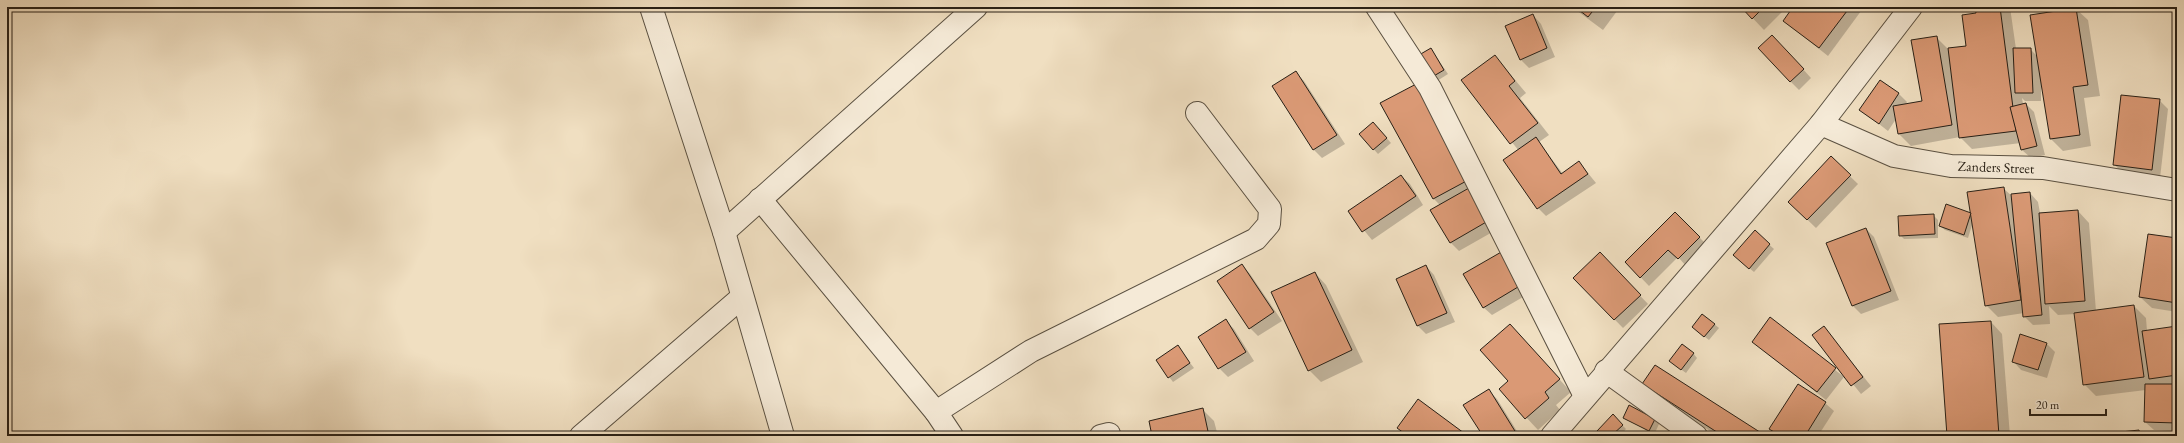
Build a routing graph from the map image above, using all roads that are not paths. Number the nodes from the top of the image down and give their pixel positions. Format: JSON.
{"nodes":[{"id":1,"x":651,"y":7,"type":"edge"},
{"id":2,"x":976,"y":7,"type":"edge"},
{"id":3,"x":1377,"y":7,"type":"edge"},
{"id":4,"x":1911,"y":7,"type":"edge"},
{"id":5,"x":1197,"y":113,"type":"dead end"},
{"id":6,"x":1821,"y":124,"type":"junction"},
{"id":7,"x":2177,"y":190,"type":"edge"},
{"id":8,"x":760,"y":199,"type":"junction"},
{"id":9,"x":724,"y":232,"type":"junction"},
{"id":10,"x":742,"y":297,"type":"junction"},
{"id":11,"x":1606,"y":371,"type":"junction"},
{"id":12,"x":1585,"y":396,"type":"junction"},
{"id":13,"x":936,"y":412,"type":"junction"},
{"id":14,"x":581,"y":436,"type":"edge"},
{"id":15,"x":783,"y":436,"type":"edge"},
{"id":16,"x":952,"y":436,"type":"edge"},
{"id":17,"x":1552,"y":436,"type":"edge"},
{"id":18,"x":1696,"y":436,"type":"edge"}],
"edges":[{"from":1,"to":9,"type":"street"},
{"from":2,"to":8,"type":"street"},
{"from":3,"to":12,"type":"street"},
{"from":4,"to":6,"type":"street"},
{"from":5,"to":13,"type":"street"},
{"from":6,"to":7,"type":"street","name":"Zanders Street"},
{"from":6,"to":11,"type":"street"},
{"from":8,"to":9,"type":"street"},
{"from":8,"to":13,"type":"street"},
{"from":9,"to":10,"type":"street"},
{"from":10,"to":14,"type":"street"},
{"from":10,"to":15,"type":"street"},
{"from":11,"to":12,"type":"street"},
{"from":11,"to":18,"type":"street"},
{"from":12,"to":17,"type":"street"},
{"from":13,"to":16,"type":"street"}]}
